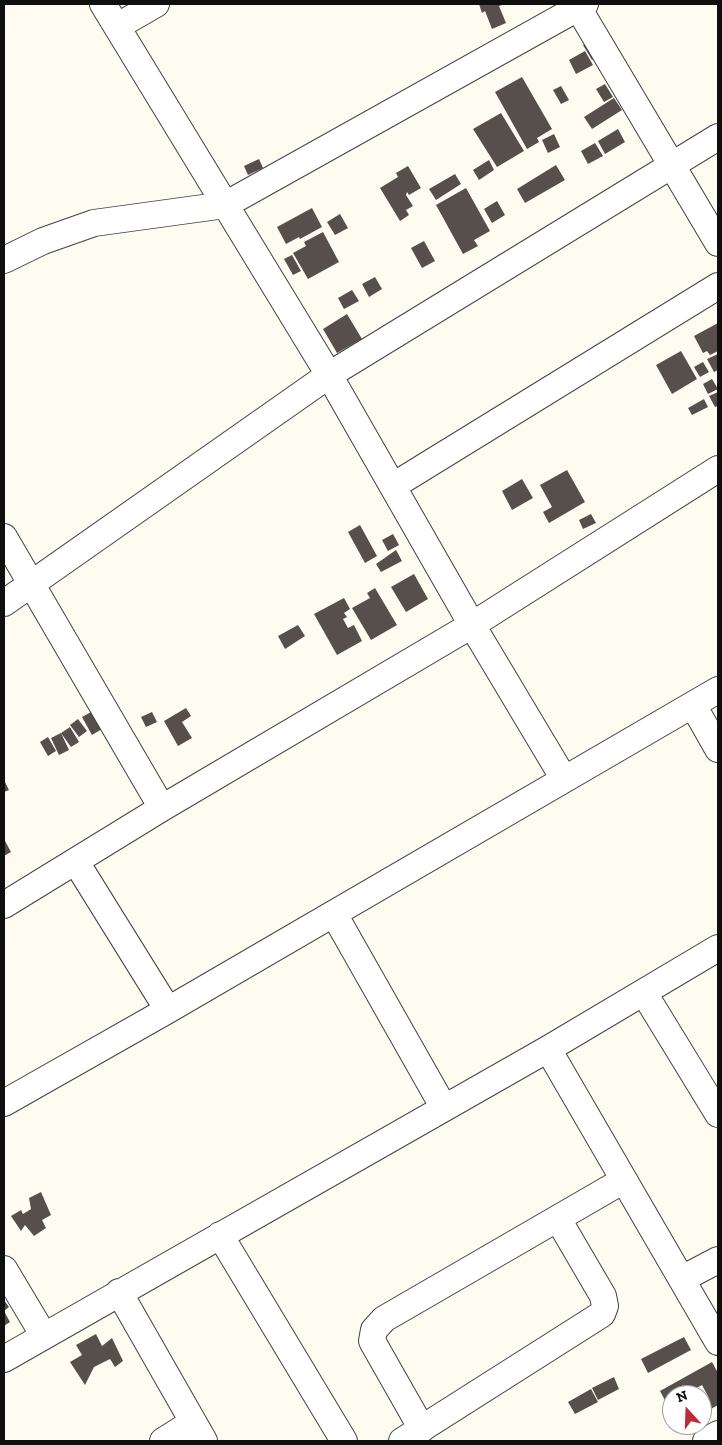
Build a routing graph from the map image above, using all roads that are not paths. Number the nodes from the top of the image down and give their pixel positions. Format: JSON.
{"nodes":[{"id":1,"x":103,"y":4,"type":"edge"},
{"id":2,"x":156,"y":4,"type":"edge"},
{"id":3,"x":580,"y":5,"type":"edge"},
{"id":4,"x":118,"y":26,"type":"junction"},
{"id":5,"x":718,"y":137,"type":"edge"},
{"id":6,"x":671,"y":166,"type":"junction"},
{"id":7,"x":225,"y":205,"type":"junction"},
{"id":8,"x":718,"y":243,"type":"edge"},
{"id":9,"x":4,"y":260,"type":"edge"},
{"id":10,"x":718,"y":286,"type":"edge"},
{"id":11,"x":329,"y":375,"type":"junction"},
{"id":12,"x":718,"y":469,"type":"edge"},
{"id":13,"x":393,"y":486,"type":"junction"},
{"id":14,"x":4,"y":537,"type":"edge"},
{"id":15,"x":30,"y":582,"type":"junction"},
{"id":16,"x":4,"y":603,"type":"edge"},
{"id":17,"x":472,"y":625,"type":"junction"},
{"id":18,"x":718,"y":690,"type":"edge"},
{"id":19,"x":693,"y":705,"type":"junction"},
{"id":20,"x":718,"y":749,"type":"edge"},
{"id":21,"x":564,"y":779,"type":"junction"},
{"id":22,"x":162,"y":808,"type":"junction"},
{"id":23,"x":76,"y":862,"type":"junction"},
{"id":24,"x":4,"y":904,"type":"edge"},
{"id":25,"x":334,"y":914,"type":"junction"},
{"id":26,"x":718,"y":948,"type":"edge"},
{"id":27,"x":644,"y":993,"type":"junction"},
{"id":28,"x":168,"y":1010,"type":"junction"},
{"id":29,"x":548,"y":1049,"type":"junction"},
{"id":30,"x":4,"y":1103,"type":"edge"},
{"id":31,"x":444,"y":1108,"type":"junction"},
{"id":32,"x":718,"y":1114,"type":"edge"},
{"id":33,"x":624,"y":1180,"type":"junction"},
{"id":34,"x":558,"y":1219,"type":"junction"},
{"id":35,"x":220,"y":1235,"type":"junction"},
{"id":36,"x":718,"y":1260,"type":"edge"},
{"id":37,"x":4,"y":1270,"type":"edge"},
{"id":38,"x":682,"y":1280,"type":"junction"},
{"id":39,"x":119,"y":1292,"type":"junction"},
{"id":40,"x":44,"y":1336,"type":"junction"},
{"id":41,"x":718,"y":1342,"type":"edge"},
{"id":42,"x":4,"y":1358,"type":"edge"},
{"id":43,"x":198,"y":1431,"type":"edge"},
{"id":44,"x":718,"y":1434,"type":"edge"},
{"id":45,"x":412,"y":1435,"type":"edge"},
{"id":46,"x":163,"y":1441,"type":"edge"},
{"id":47,"x":344,"y":1441,"type":"edge"},
{"id":48,"x":706,"y":1441,"type":"edge"}],
"edges":[{"from":1,"to":4,"type":"street"},
{"from":2,"to":4,"type":"street"},
{"from":3,"to":6,"type":"street"},
{"from":3,"to":7,"type":"street"},
{"from":4,"to":7,"type":"street"},
{"from":5,"to":6,"type":"street"},
{"from":6,"to":8,"type":"street"},
{"from":6,"to":11,"type":"street"},
{"from":7,"to":9,"type":"street"},
{"from":7,"to":11,"type":"street"},
{"from":10,"to":13,"type":"street"},
{"from":11,"to":13,"type":"street"},
{"from":11,"to":15,"type":"street"},
{"from":12,"to":17,"type":"street"},
{"from":13,"to":17,"type":"street"},
{"from":14,"to":15,"type":"street"},
{"from":15,"to":16,"type":"street"},
{"from":15,"to":22,"type":"street"},
{"from":17,"to":21,"type":"street"},
{"from":17,"to":22,"type":"street"},
{"from":18,"to":19,"type":"street"},
{"from":19,"to":20,"type":"street"},
{"from":19,"to":21,"type":"street"},
{"from":21,"to":25,"type":"street"},
{"from":22,"to":23,"type":"street"},
{"from":23,"to":24,"type":"street"},
{"from":23,"to":28,"type":"street"},
{"from":25,"to":28,"type":"street"},
{"from":25,"to":31,"type":"street"},
{"from":26,"to":27,"type":"street"},
{"from":27,"to":29,"type":"street"},
{"from":27,"to":32,"type":"street"},
{"from":28,"to":30,"type":"street"},
{"from":29,"to":31,"type":"street"},
{"from":29,"to":33,"type":"street"},
{"from":31,"to":35,"type":"street"},
{"from":33,"to":34,"type":"street"},
{"from":33,"to":38,"type":"street"},
{"from":34,"to":45,"type":"street"},
{"from":34,"to":45,"type":"street"},
{"from":35,"to":39,"type":"street"},
{"from":35,"to":47,"type":"street"},
{"from":36,"to":38,"type":"street"},
{"from":37,"to":40,"type":"street"},
{"from":38,"to":41,"type":"street"},
{"from":39,"to":40,"type":"street"},
{"from":39,"to":43,"type":"street"},
{"from":40,"to":42,"type":"street"},
{"from":43,"to":46,"type":"street"},
{"from":44,"to":48,"type":"street"}]}
